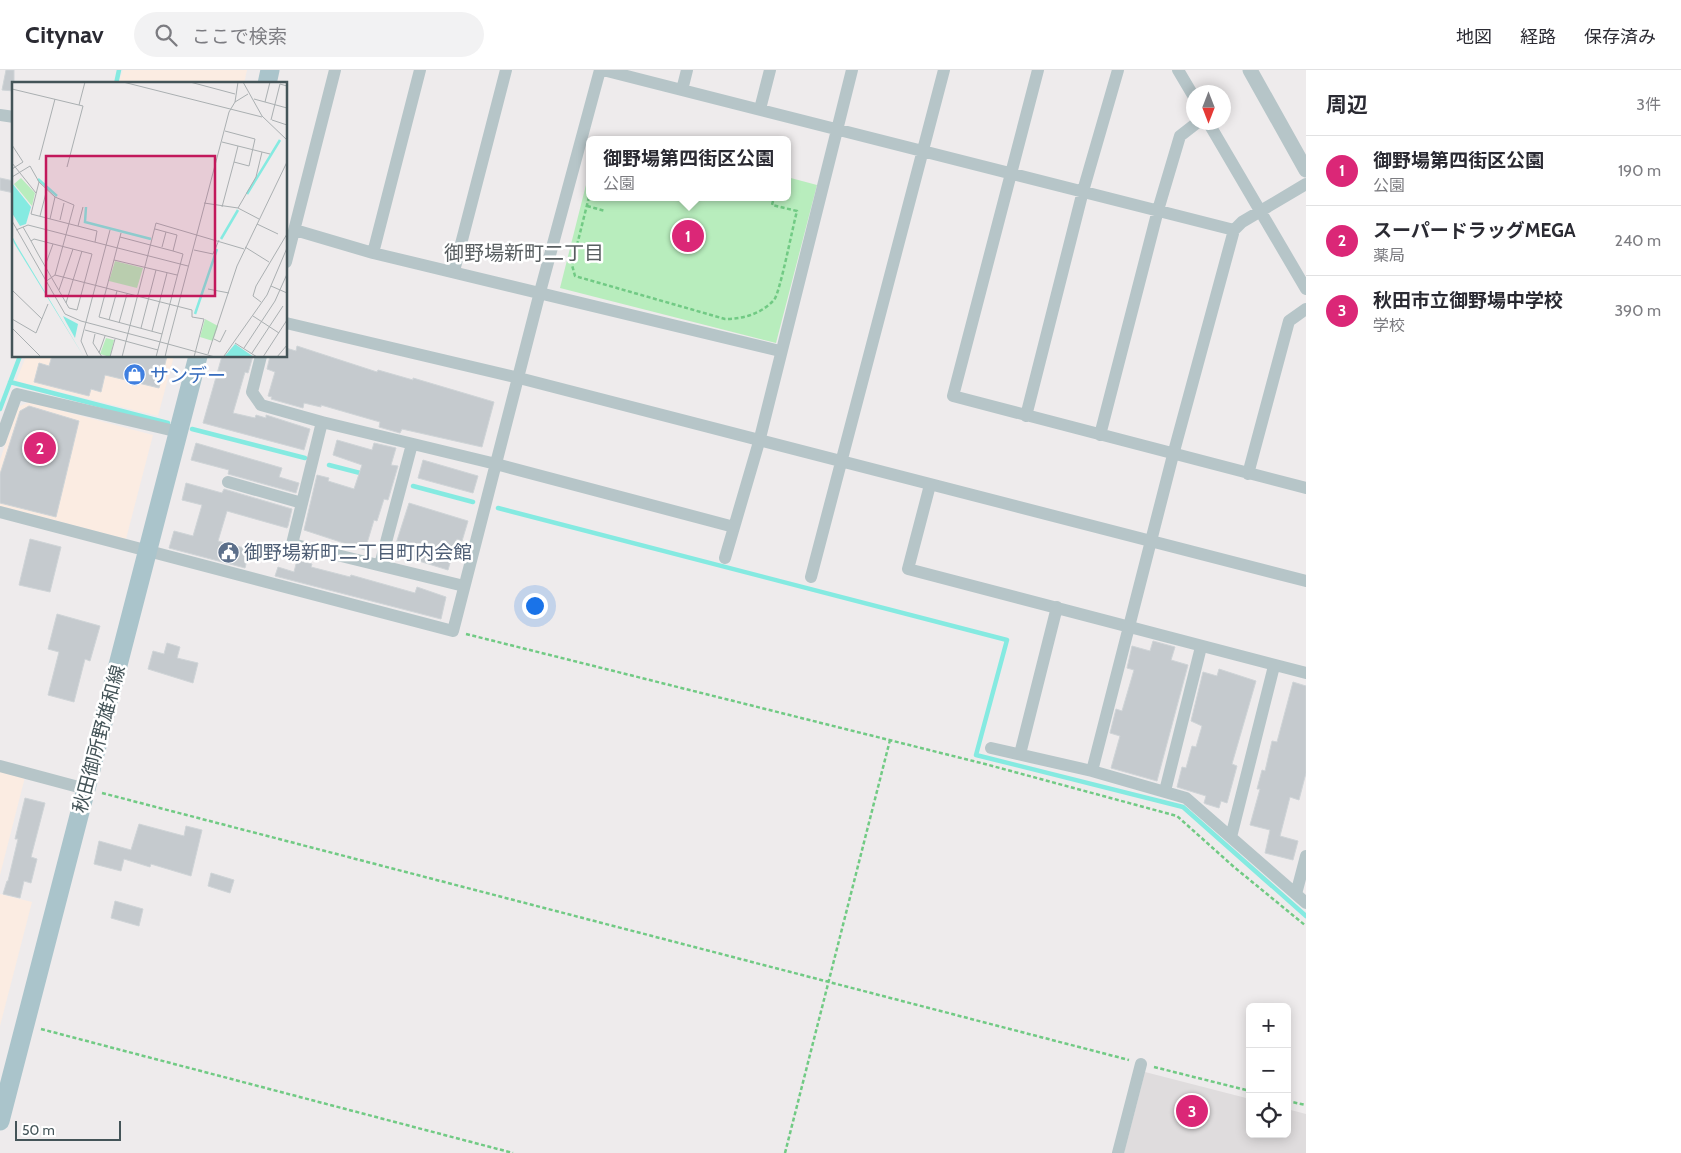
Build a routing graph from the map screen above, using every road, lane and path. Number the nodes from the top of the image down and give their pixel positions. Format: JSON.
{"nodes":[{"id":1,"x":335,"y":70,"type":"edge"},
{"id":2,"x":420,"y":70,"type":"edge"},
{"id":3,"x":506,"y":70,"type":"edge"},
{"id":4,"x":602,"y":70,"type":"edge"},
{"id":5,"x":688,"y":70,"type":"edge"},
{"id":6,"x":770,"y":70,"type":"edge"},
{"id":7,"x":852,"y":70,"type":"edge"},
{"id":8,"x":944,"y":70,"type":"edge"},
{"id":9,"x":1038,"y":70,"type":"edge"},
{"id":10,"x":1118,"y":70,"type":"edge"},
{"id":11,"x":1178,"y":70,"type":"edge"},
{"id":12,"x":1250,"y":70,"type":"edge"},
{"id":13,"x":1187,"y":85,"type":"edge"},
{"id":14,"x":682,"y":90,"type":"junction"},
{"id":15,"x":760,"y":109,"type":"junction"},
{"id":16,"x":838,"y":129,"type":"junction"},
{"id":17,"x":1188,"y":130,"type":"edge"},
{"id":18,"x":1213,"y":130,"type":"edge"},
{"id":19,"x":924,"y":151,"type":"junction"},
{"id":20,"x":1306,"y":170,"type":"edge"},
{"id":21,"x":1010,"y":172,"type":"junction"},
{"id":22,"x":1306,"y":184,"type":"edge"},
{"id":23,"x":1083,"y":191,"type":"junction"},
{"id":24,"x":589,"y":201,"type":"edge"},
{"id":25,"x":773,"y":201,"type":"edge"},
{"id":26,"x":587,"y":206,"type":"junction"},
{"id":27,"x":1158,"y":210,"type":"junction"},
{"id":28,"x":605,"y":211,"type":"dead end"},
{"id":29,"x":1260,"y":211,"type":"junction"},
{"id":30,"x":295,"y":230,"type":"junction"},
{"id":31,"x":1234,"y":230,"type":"junction"},
{"id":32,"x":373,"y":252,"type":"junction"},
{"id":33,"x":288,"y":255,"type":"edge"},
{"id":34,"x":454,"y":271,"type":"junction"},
{"id":35,"x":1306,"y":290,"type":"edge"},
{"id":36,"x":540,"y":292,"type":"junction"},
{"id":37,"x":1306,"y":309,"type":"edge"},
{"id":38,"x":288,"y":323,"type":"edge"},
{"id":39,"x":780,"y":351,"type":"junction"},
{"id":40,"x":198,"y":358,"type":"edge"},
{"id":41,"x":260,"y":358,"type":"edge"},
{"id":42,"x":519,"y":378,"type":"junction"},
{"id":43,"x":1026,"y":416,"type":"junction"},
{"id":44,"x":322,"y":422,"type":"junction"},
{"id":45,"x":179,"y":432,"type":"junction"},
{"id":46,"x":1100,"y":435,"type":"junction"},
{"id":47,"x":0,"y":441,"type":"edge"},
{"id":48,"x":759,"y":442,"type":"junction"},
{"id":49,"x":412,"y":444,"type":"junction"},
{"id":50,"x":1173,"y":455,"type":"junction"},
{"id":51,"x":842,"y":463,"type":"junction"},
{"id":52,"x":496,"y":464,"type":"junction"},
{"id":53,"x":1248,"y":474,"type":"junction"},
{"id":54,"x":228,"y":482,"type":"dead end"},
{"id":55,"x":930,"y":485,"type":"junction"},
{"id":56,"x":1306,"y":488,"type":"edge"},
{"id":57,"x":302,"y":503,"type":"junction"},
{"id":58,"x":0,"y":512,"type":"edge"},
{"id":59,"x":734,"y":527,"type":"junction"},
{"id":60,"x":1151,"y":541,"type":"junction"},
{"id":61,"x":148,"y":552,"type":"junction"},
{"id":62,"x":725,"y":558,"type":"dead end"},
{"id":63,"x":380,"y":565,"type":"junction"},
{"id":64,"x":811,"y":577,"type":"dead end"},
{"id":65,"x":1306,"y":581,"type":"edge"},
{"id":66,"x":464,"y":586,"type":"junction"},
{"id":67,"x":1057,"y":607,"type":"junction"},
{"id":68,"x":1129,"y":626,"type":"junction"},
{"id":69,"x":453,"y":630,"type":"junction"},
{"id":70,"x":1201,"y":648,"type":"junction"},
{"id":71,"x":1274,"y":666,"type":"junction"},
{"id":72,"x":1306,"y":674,"type":"edge"},
{"id":73,"x":890,"y":740,"type":"junction"},
{"id":74,"x":991,"y":748,"type":"dead end"},
{"id":75,"x":1020,"y":754,"type":"junction"},
{"id":76,"x":0,"y":766,"type":"edge"},
{"id":77,"x":1092,"y":771,"type":"junction"},
{"id":78,"x":86,"y":789,"type":"junction"},
{"id":79,"x":1165,"y":791,"type":"junction"},
{"id":80,"x":1231,"y":837,"type":"junction"},
{"id":81,"x":1306,"y":856,"type":"edge"},
{"id":82,"x":1296,"y":894,"type":"junction"},
{"id":83,"x":1306,"y":903,"type":"edge"},
{"id":84,"x":1306,"y":926,"type":"edge"},
{"id":85,"x":830,"y":981,"type":"junction"},
{"id":86,"x":26,"y":1025,"type":"junction"},
{"id":87,"x":1141,"y":1064,"type":"junction"},
{"id":88,"x":1246,"y":1090,"type":"edge"},
{"id":89,"x":1291,"y":1101,"type":"edge"},
{"id":90,"x":1306,"y":1105,"type":"edge"},
{"id":91,"x":0,"y":1121,"type":"edge"},
{"id":92,"x":513,"y":1153,"type":"edge"},
{"id":93,"x":785,"y":1153,"type":"edge"},
{"id":94,"x":1118,"y":1153,"type":"edge"}],
"edges":[{"from":1,"to":30,"type":"street"},
{"from":2,"to":32,"type":"street"},
{"from":3,"to":34,"type":"street"},
{"from":4,"to":14,"type":"street"},
{"from":4,"to":36,"type":"street"},
{"from":5,"to":14,"type":"street"},
{"from":6,"to":15,"type":"street"},
{"from":7,"to":16,"type":"street"},
{"from":8,"to":19,"type":"street"},
{"from":9,"to":21,"type":"street"},
{"from":10,"to":23,"type":"street"},
{"from":11,"to":13,"type":"street"},
{"from":12,"to":20,"type":"street"},
{"from":14,"to":15,"type":"street"},
{"from":15,"to":16,"type":"street"},
{"from":16,"to":19,"type":"street"},
{"from":16,"to":39,"type":"street"},
{"from":17,"to":27,"type":"street"},
{"from":18,"to":29,"type":"street"},
{"from":19,"to":21,"type":"street"},
{"from":19,"to":51,"type":"street"},
{"from":21,"to":23,"type":"street"},
{"from":21,"to":43,"type":"street"},
{"from":22,"to":29,"type":"street"},
{"from":23,"to":27,"type":"street"},
{"from":23,"to":43,"type":"street"},
{"from":24,"to":26,"type":"path"},
{"from":25,"to":26,"type":"path"},
{"from":26,"to":28,"type":"path"},
{"from":27,"to":31,"type":"street"},
{"from":27,"to":46,"type":"street"},
{"from":29,"to":31,"type":"street"},
{"from":29,"to":35,"type":"street"},
{"from":30,"to":32,"type":"street"},
{"from":30,"to":33,"type":"street"},
{"from":31,"to":50,"type":"street"},
{"from":32,"to":34,"type":"street"},
{"from":34,"to":36,"type":"street"},
{"from":36,"to":39,"type":"street"},
{"from":36,"to":42,"type":"street"},
{"from":37,"to":53,"type":"street"},
{"from":38,"to":42,"type":"street"},
{"from":39,"to":48,"type":"street"},
{"from":40,"to":45,"type":"main road","name":"秋田御所野雄和線"},
{"from":41,"to":44,"type":"street"},
{"from":42,"to":48,"type":"street"},
{"from":42,"to":52,"type":"street"},
{"from":43,"to":46,"type":"street"},
{"from":44,"to":49,"type":"street"},
{"from":44,"to":57,"type":"street"},
{"from":45,"to":47,"type":"street"},
{"from":45,"to":61,"type":"main road","name":"秋田御所野雄和線"},
{"from":46,"to":50,"type":"street"},
{"from":48,"to":51,"type":"street"},
{"from":48,"to":59,"type":"street"},
{"from":49,"to":52,"type":"street"},
{"from":49,"to":63,"type":"street"},
{"from":50,"to":53,"type":"street"},
{"from":50,"to":60,"type":"street"},
{"from":51,"to":55,"type":"street"},
{"from":51,"to":64,"type":"street"},
{"from":52,"to":59,"type":"street"},
{"from":52,"to":66,"type":"street"},
{"from":53,"to":56,"type":"street"},
{"from":54,"to":57,"type":"street"},
{"from":55,"to":60,"type":"street"},
{"from":55,"to":67,"type":"street"},
{"from":57,"to":63,"type":"street"},
{"from":58,"to":61,"type":"street"},
{"from":59,"to":62,"type":"street"},
{"from":60,"to":65,"type":"street"},
{"from":60,"to":68,"type":"street"},
{"from":61,"to":69,"type":"street"},
{"from":61,"to":78,"type":"main road","name":"秋田御所野雄和線"},
{"from":63,"to":66,"type":"street"},
{"from":66,"to":69,"type":"street"},
{"from":67,"to":68,"type":"street"},
{"from":67,"to":75,"type":"street"},
{"from":68,"to":70,"type":"street"},
{"from":68,"to":77,"type":"street"},
{"from":69,"to":73,"type":"path"},
{"from":70,"to":71,"type":"street"},
{"from":70,"to":79,"type":"street"},
{"from":71,"to":72,"type":"street"},
{"from":71,"to":80,"type":"street"},
{"from":73,"to":84,"type":"path"},
{"from":73,"to":85,"type":"path"},
{"from":74,"to":75,"type":"street"},
{"from":75,"to":77,"type":"street"},
{"from":76,"to":78,"type":"street"},
{"from":77,"to":79,"type":"street"},
{"from":78,"to":85,"type":"path"},
{"from":78,"to":86,"type":"main road","name":"秋田御所野雄和線"},
{"from":79,"to":80,"type":"street"},
{"from":80,"to":82,"type":"street"},
{"from":81,"to":82,"type":"street"},
{"from":82,"to":83,"type":"street"},
{"from":85,"to":87,"type":"path"},
{"from":85,"to":93,"type":"path"},
{"from":86,"to":91,"type":"main road","name":"秋田御所野雄和線"},
{"from":86,"to":92,"type":"path"},
{"from":87,"to":88,"type":"path"},
{"from":87,"to":94,"type":"street"},
{"from":89,"to":90,"type":"path"}]}
